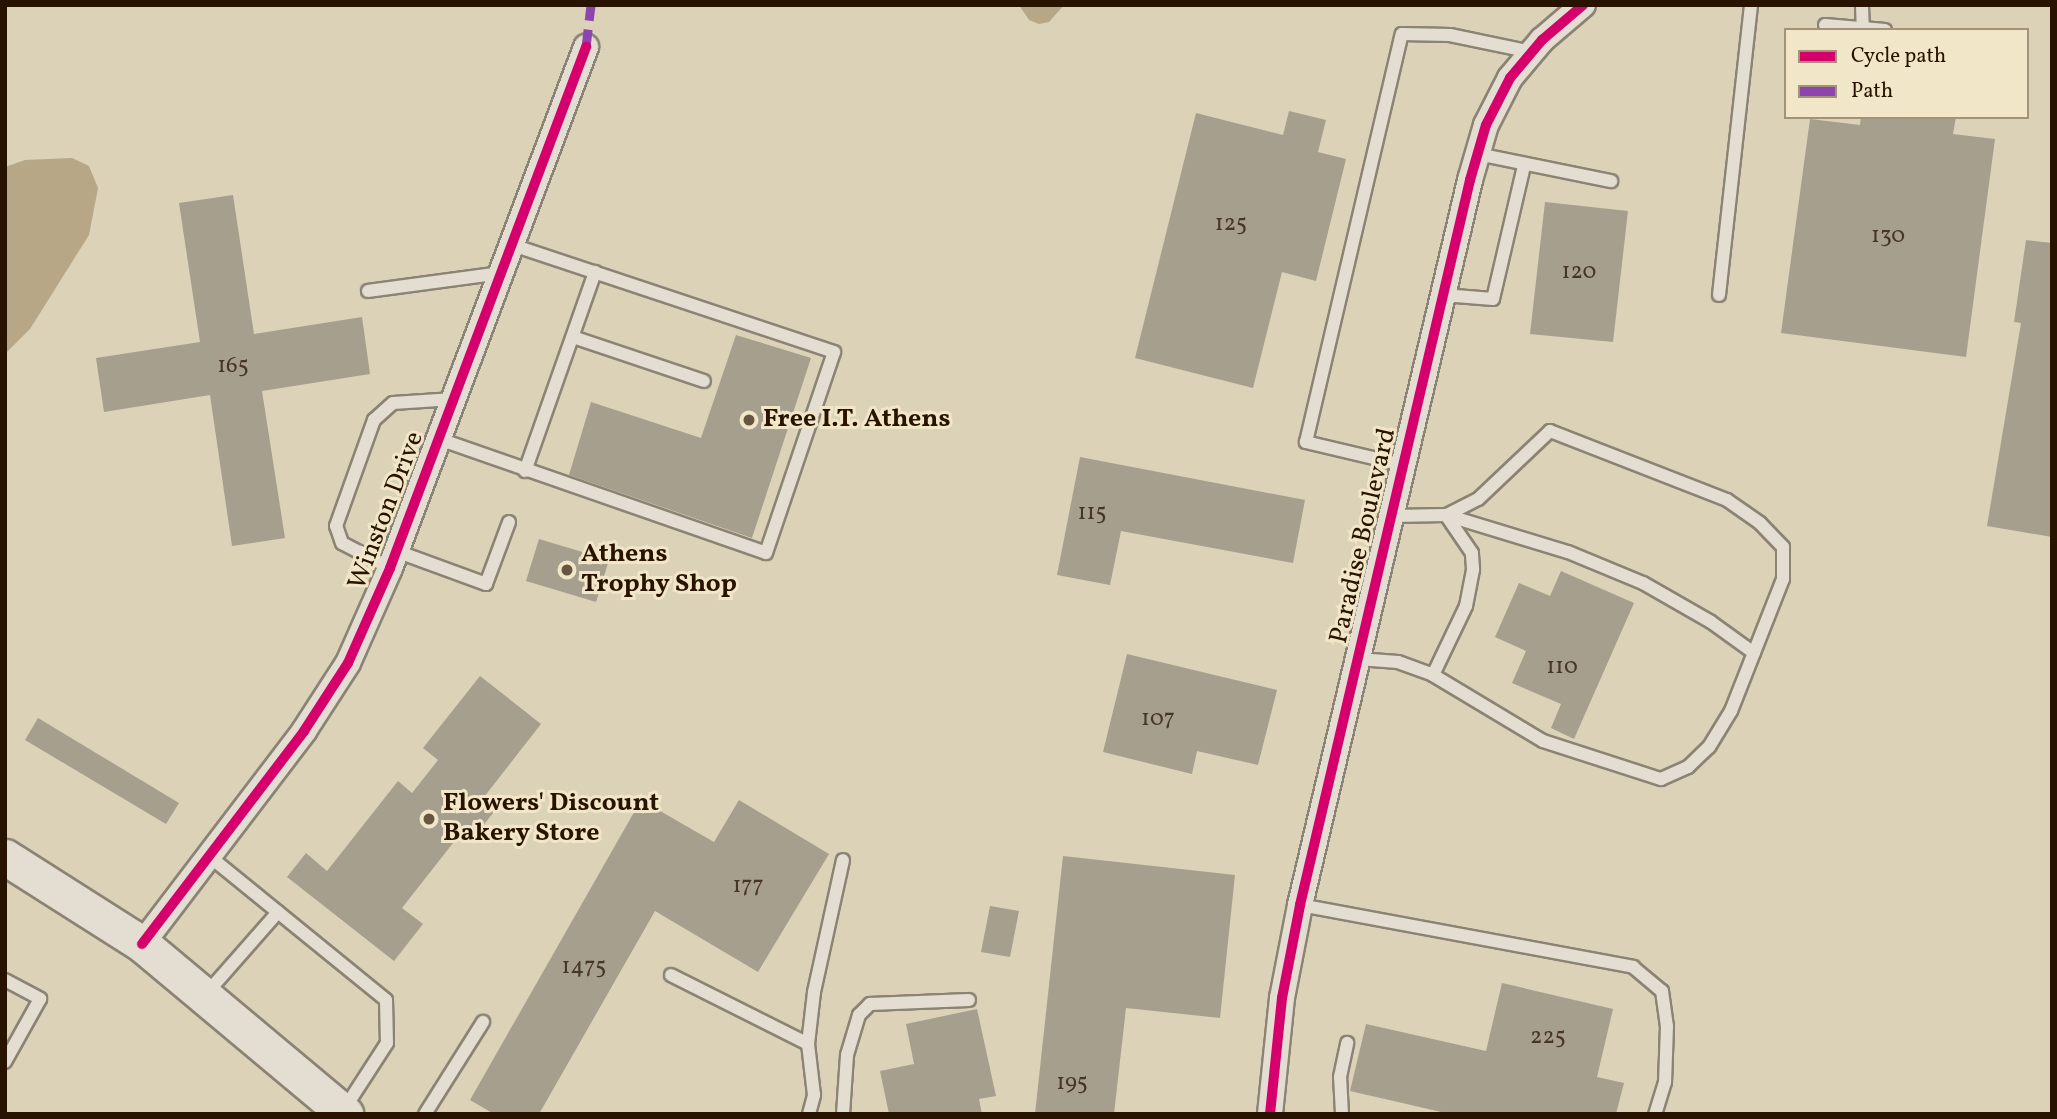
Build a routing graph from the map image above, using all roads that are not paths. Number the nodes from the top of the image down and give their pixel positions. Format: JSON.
{"nodes":[{"id":1,"x":1583,"y":5,"type":"edge"},
{"id":2,"x":1751,"y":5,"type":"edge"},
{"id":3,"x":1862,"y":5,"type":"edge"},
{"id":4,"x":1825,"y":25,"type":"dead end"},
{"id":5,"x":1863,"y":28,"type":"joint"},
{"id":6,"x":586,"y":47,"type":"dead end"},
{"id":7,"x":1532,"y":52,"type":"junction"},
{"id":8,"x":1478,"y":154,"type":"junction"},
{"id":9,"x":1524,"y":166,"type":"junction"},
{"id":10,"x":1611,"y":181,"type":"dead end"},
{"id":11,"x":513,"y":245,"type":"junction"},
{"id":12,"x":595,"y":272,"type":"junction"},
{"id":13,"x":502,"y":273,"type":"junction"},
{"id":14,"x":368,"y":291,"type":"dead end"},
{"id":15,"x":1443,"y":295,"type":"junction"},
{"id":16,"x":1719,"y":295,"type":"dead end"},
{"id":17,"x":573,"y":337,"type":"junction"},
{"id":18,"x":704,"y":381,"type":"dead end"},
{"id":19,"x":454,"y":399,"type":"junction"},
{"id":20,"x":439,"y":439,"type":"junction"},
{"id":21,"x":1404,"y":466,"type":"junction"},
{"id":22,"x":525,"y":471,"type":"junction"},
{"id":23,"x":1446,"y":515,"type":"junction"},
{"id":24,"x":1391,"y":516,"type":"junction"},
{"id":25,"x":509,"y":522,"type":"dead end"},
{"id":26,"x":393,"y":560,"type":"junction"},
{"id":27,"x":1754,"y":653,"type":"junction"},
{"id":28,"x":1359,"y":659,"type":"junction"},
{"id":29,"x":1433,"y":675,"type":"junction"},
{"id":30,"x":209,"y":856,"type":"junction"},
{"id":31,"x":5,"y":857,"type":"edge"},
{"id":32,"x":843,"y":860,"type":"dead end"},
{"id":33,"x":1300,"y":905,"type":"junction"},
{"id":34,"x":278,"y":912,"type":"junction"},
{"id":35,"x":142,"y":944,"type":"junction"},
{"id":36,"x":671,"y":975,"type":"dead end"},
{"id":37,"x":5,"y":980,"type":"edge"},
{"id":38,"x":206,"y":994,"type":"junction"},
{"id":39,"x":969,"y":1000,"type":"dead end"},
{"id":40,"x":483,"y":1023,"type":"dead end"},
{"id":41,"x":1347,"y":1043,"type":"dead end"},
{"id":42,"x":808,"y":1044,"type":"junction"},
{"id":43,"x":5,"y":1062,"type":"edge"},
{"id":44,"x":343,"y":1113,"type":"edge"},
{"id":45,"x":425,"y":1114,"type":"edge"},
{"id":46,"x":809,"y":1114,"type":"edge"},
{"id":47,"x":843,"y":1114,"type":"edge"},
{"id":48,"x":1270,"y":1114,"type":"edge"},
{"id":49,"x":1342,"y":1114,"type":"edge"},
{"id":50,"x":1655,"y":1114,"type":"edge"}],
"edges":[{"from":1,"to":7,"type":"street","name":"Paradise Boulevard"},
{"from":2,"to":16,"type":"lane"},
{"from":3,"to":5,"type":"lane"},
{"from":4,"to":5,"type":"lane"},
{"from":6,"to":11,"type":"street","name":"Winston Drive"},
{"from":7,"to":8,"type":"street","name":"Paradise Boulevard"},
{"from":7,"to":21,"type":"lane"},
{"from":8,"to":9,"type":"lane"},
{"from":8,"to":15,"type":"street","name":"Paradise Boulevard"},
{"from":9,"to":10,"type":"lane"},
{"from":9,"to":15,"type":"lane"},
{"from":11,"to":12,"type":"lane"},
{"from":11,"to":13,"type":"street","name":"Winston Drive"},
{"from":12,"to":17,"type":"lane"},
{"from":12,"to":22,"type":"lane"},
{"from":13,"to":14,"type":"lane"},
{"from":13,"to":19,"type":"street","name":"Winston Drive"},
{"from":15,"to":21,"type":"street","name":"Paradise Boulevard"},
{"from":17,"to":18,"type":"lane"},
{"from":17,"to":22,"type":"lane"},
{"from":19,"to":20,"type":"street","name":"Winston Drive"},
{"from":19,"to":26,"type":"lane"},
{"from":20,"to":22,"type":"lane"},
{"from":20,"to":26,"type":"street","name":"Winston Drive"},
{"from":21,"to":24,"type":"street","name":"Paradise Boulevard"},
{"from":23,"to":24,"type":"lane"},
{"from":23,"to":27,"type":"lane"},
{"from":23,"to":27,"type":"lane"},
{"from":23,"to":29,"type":"lane"},
{"from":24,"to":28,"type":"street","name":"Paradise Boulevard"},
{"from":25,"to":26,"type":"lane"},
{"from":26,"to":30,"type":"street","name":"Winston Drive"},
{"from":27,"to":29,"type":"lane"},
{"from":28,"to":29,"type":"lane"},
{"from":28,"to":33,"type":"street","name":"Paradise Boulevard"},
{"from":30,"to":34,"type":"lane"},
{"from":30,"to":35,"type":"street","name":"Winston Drive"},
{"from":31,"to":35,"type":"main road"},
{"from":32,"to":42,"type":"lane"},
{"from":33,"to":48,"type":"street","name":"Paradise Boulevard"},
{"from":33,"to":50,"type":"lane"},
{"from":34,"to":38,"type":"lane"},
{"from":34,"to":44,"type":"lane"},
{"from":35,"to":38,"type":"main road"},
{"from":36,"to":42,"type":"lane"},
{"from":37,"to":43,"type":"lane"},
{"from":38,"to":44,"type":"main road"},
{"from":39,"to":47,"type":"lane"},
{"from":40,"to":45,"type":"lane"},
{"from":41,"to":49,"type":"lane"},
{"from":42,"to":46,"type":"lane"}]}
